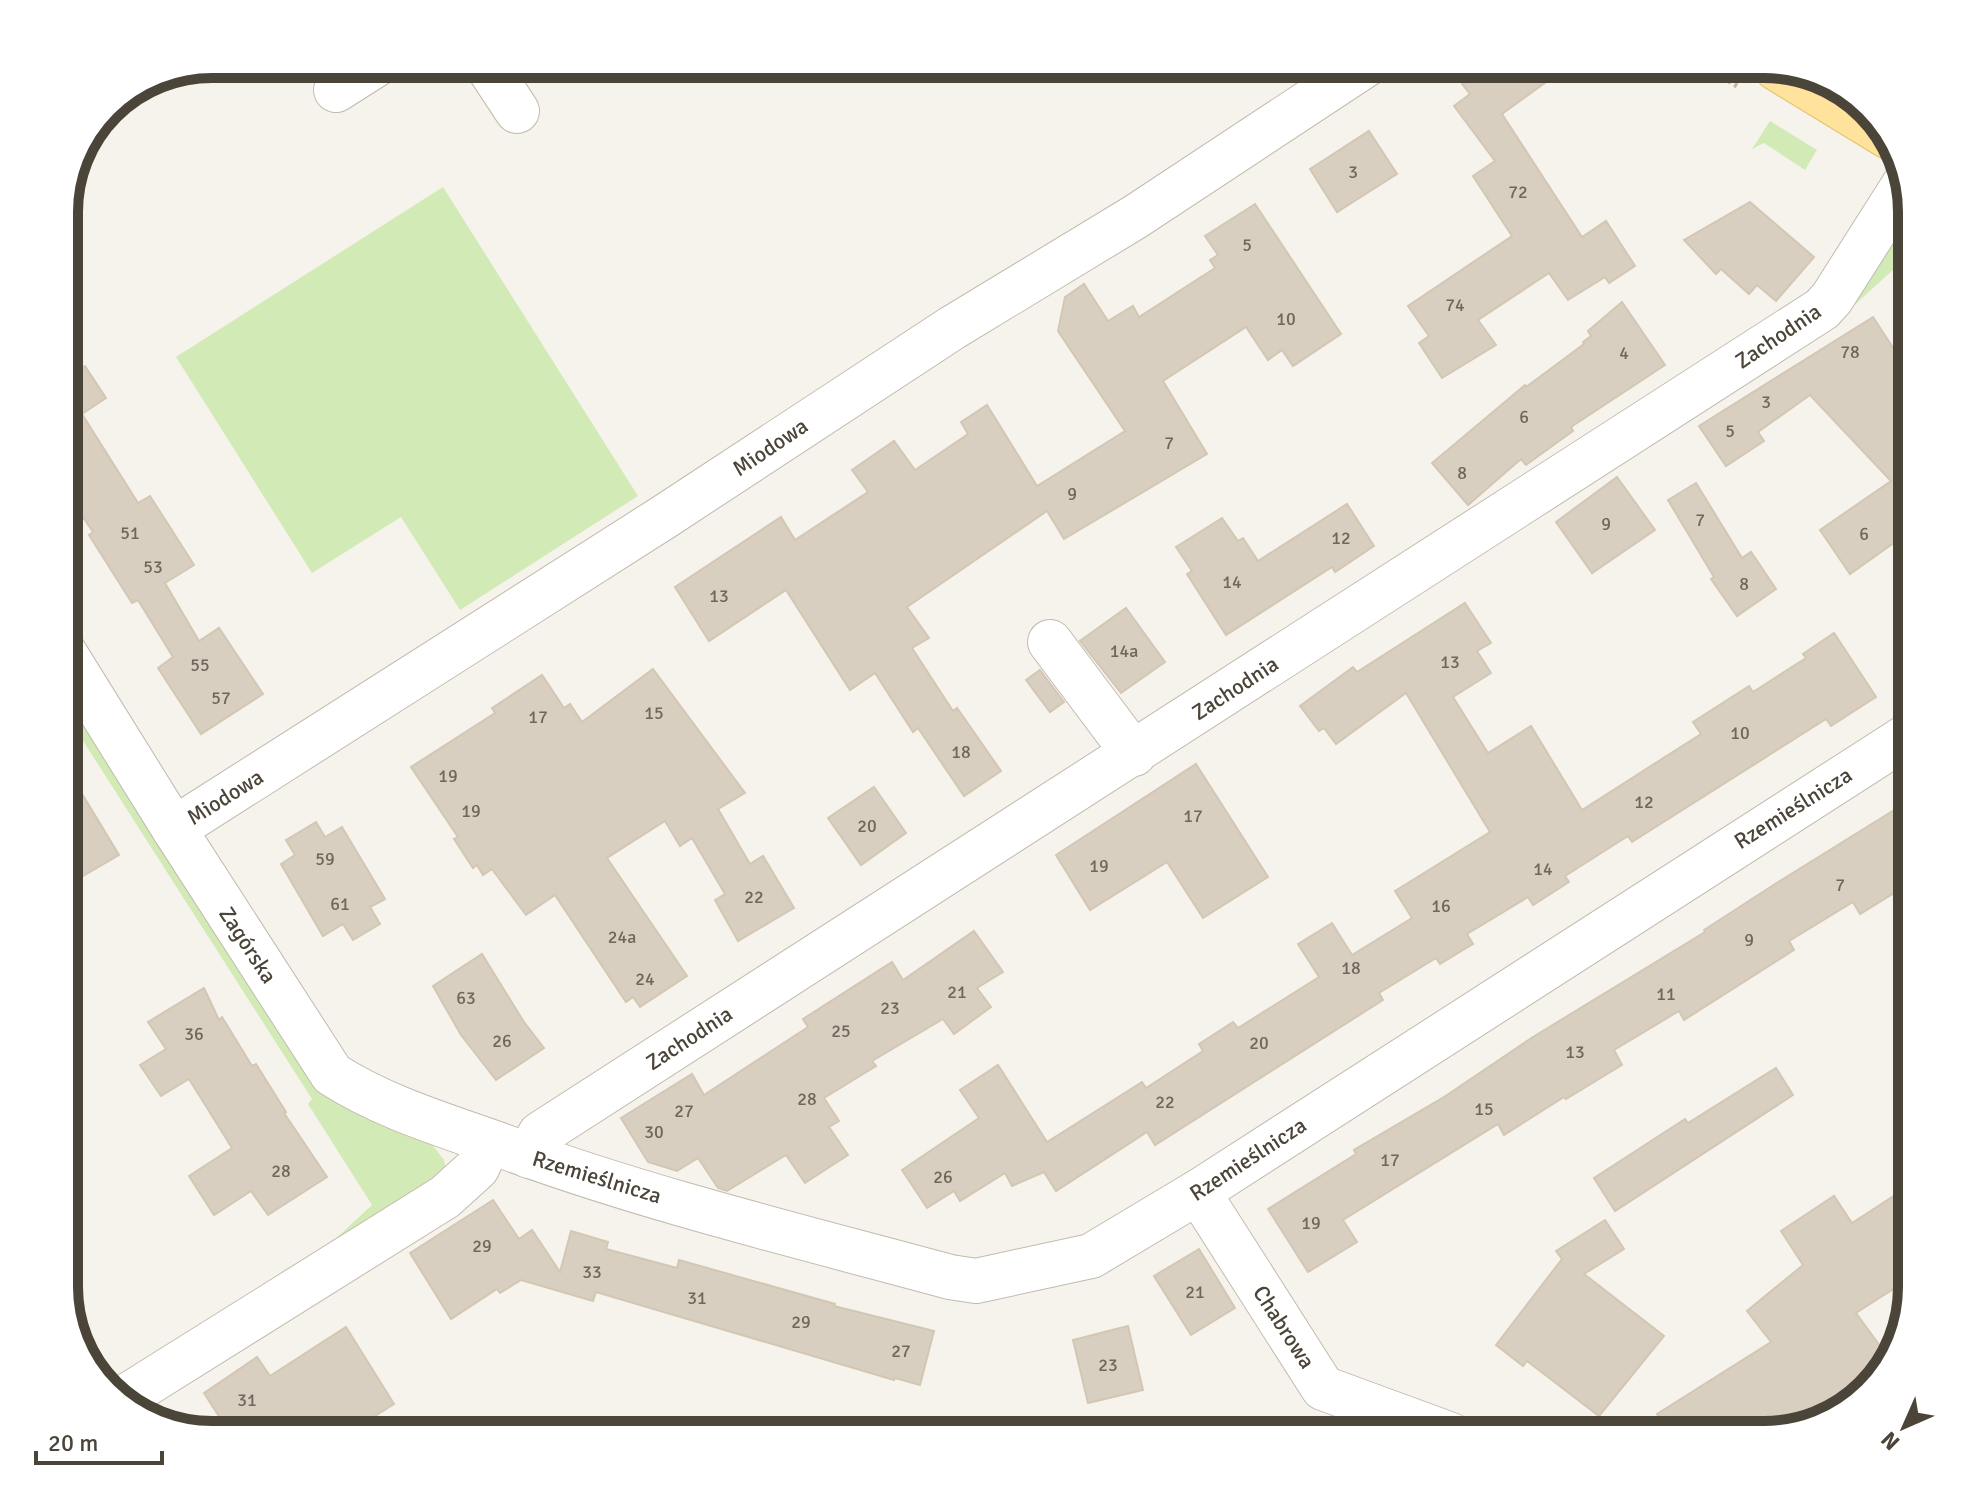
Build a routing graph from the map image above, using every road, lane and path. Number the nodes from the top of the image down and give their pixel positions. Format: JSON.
{"nodes":[{"id":1,"x":355,"y":78,"type":"edge"},
{"id":2,"x":495,"y":78,"type":"edge"},
{"id":3,"x":1346,"y":78,"type":"edge"},
{"id":4,"x":1802,"y":84,"type":"edge"},
{"id":5,"x":336,"y":90,"type":"dead end"},
{"id":6,"x":517,"y":111,"type":"dead end"},
{"id":7,"x":1862,"y":120,"type":"edge"},
{"id":8,"x":1896,"y":196,"type":"edge"},
{"id":9,"x":1050,"y":642,"type":"dead end"},
{"id":10,"x":78,"y":675,"type":"edge"},
{"id":11,"x":1898,"y":742,"type":"edge"},
{"id":12,"x":1134,"y":754,"type":"junction"},
{"id":13,"x":174,"y":829,"type":"junction"},
{"id":14,"x":509,"y":1149,"type":"junction"},
{"id":15,"x":1198,"y":1192,"type":"junction"},
{"id":16,"x":131,"y":1393,"type":"edge"},
{"id":17,"x":1413,"y":1421,"type":"edge"}],
"edges":[{"from":1,"to":5,"type":"street"},
{"from":2,"to":6,"type":"street"},
{"from":3,"to":13,"type":"street","name":"Miodowa"},
{"from":4,"to":7,"type":"main road"},
{"from":8,"to":12,"type":"street","name":"Zachodnia"},
{"from":9,"to":12,"type":"street"},
{"from":10,"to":13,"type":"street","name":"Zagórska"},
{"from":11,"to":15,"type":"street","name":"Rzemieślnicza"},
{"from":12,"to":14,"type":"street","name":"Zachodnia"},
{"from":13,"to":14,"type":"street","name":"Zagórska"},
{"from":14,"to":15,"type":"street","name":"Rzemieślnicza"},
{"from":14,"to":16,"type":"street","name":"Zachodnia"},
{"from":15,"to":17,"type":"street","name":"Chabrowa"}]}
